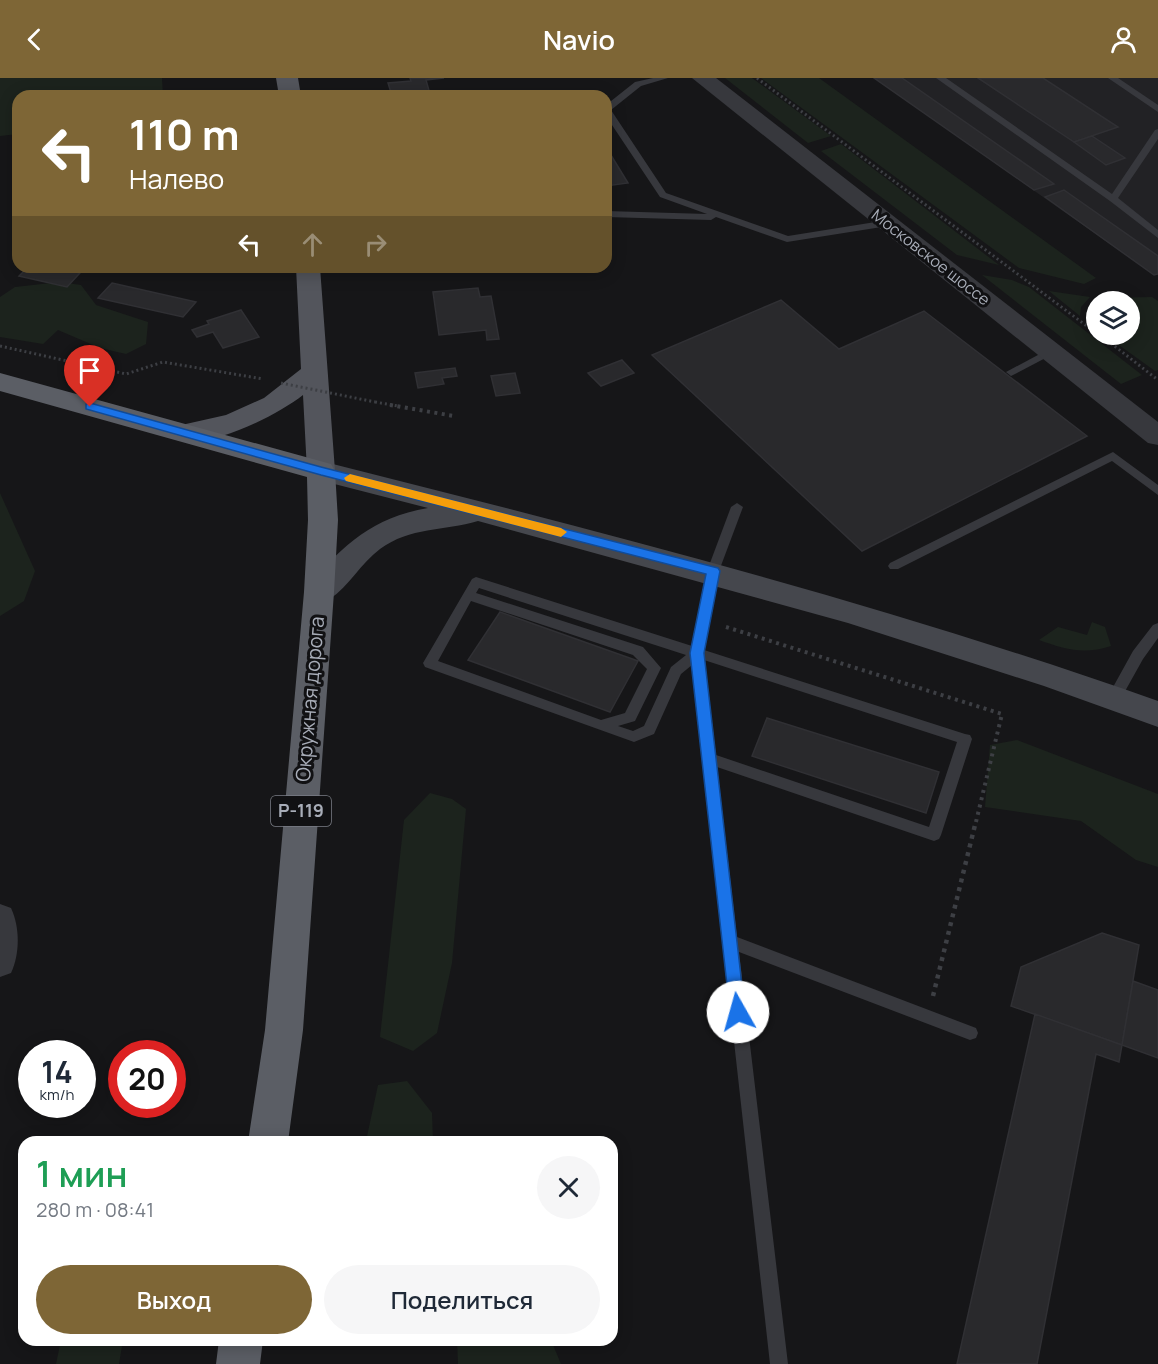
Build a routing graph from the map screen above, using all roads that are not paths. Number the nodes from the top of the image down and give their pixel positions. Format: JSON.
{"nodes":[{"id":1,"x":664,"y":78,"type":"edge"},
{"id":2,"x":703,"y":78,"type":"edge"},
{"id":3,"x":940,"y":78,"type":"edge"},
{"id":4,"x":1112,"y":78,"type":"edge"},
{"id":5,"x":612,"y":104,"type":"edge"},
{"id":6,"x":1158,"y":109,"type":"edge"},
{"id":7,"x":612,"y":118,"type":"edge"},
{"id":8,"x":1158,"y":132,"type":"edge"},
{"id":9,"x":1113,"y":199,"type":"junction"},
{"id":10,"x":612,"y":214,"type":"edge"},
{"id":11,"x":725,"y":217,"type":"junction"},
{"id":12,"x":888,"y":223,"type":"junction"},
{"id":13,"x":1158,"y":235,"type":"edge"},
{"id":14,"x":308,"y":273,"type":"edge"},
{"id":15,"x":1051,"y":351,"type":"junction"},
{"id":16,"x":315,"y":372,"type":"junction"},
{"id":17,"x":1011,"y":372,"type":"dead end"},
{"id":18,"x":0,"y":382,"type":"edge"},
{"id":19,"x":187,"y":433,"type":"junction"},
{"id":20,"x":1158,"y":436,"type":"edge"},
{"id":21,"x":321,"y":471,"type":"junction"},
{"id":22,"x":1158,"y":491,"type":"edge"},
{"id":23,"x":737,"y":507,"type":"dead end"},
{"id":24,"x":482,"y":512,"type":"junction"},
{"id":25,"x":894,"y":566,"type":"dead end"},
{"id":26,"x":713,"y":571,"type":"junction"},
{"id":27,"x":319,"y":592,"type":"junction"},
{"id":28,"x":469,"y":596,"type":"junction"},
{"id":29,"x":1158,"y":628,"type":"edge"},
{"id":30,"x":697,"y":653,"type":"junction"},
{"id":31,"x":1114,"y":698,"type":"junction"},
{"id":32,"x":1158,"y":714,"type":"edge"},
{"id":33,"x":601,"y":725,"type":"junction"},
{"id":34,"x":708,"y":758,"type":"junction"},
{"id":35,"x":0,"y":917,"type":"edge"},
{"id":36,"x":729,"y":941,"type":"junction"},
{"id":37,"x":0,"y":963,"type":"edge"},
{"id":38,"x":969,"y":1033,"type":"dead end"},
{"id":39,"x":269,"y":1136,"type":"edge"},
{"id":40,"x":240,"y":1346,"type":"edge"},
{"id":41,"x":238,"y":1364,"type":"edge"},
{"id":42,"x":779,"y":1364,"type":"edge"}],
"edges":[{"from":1,"to":5,"type":"lane"},
{"from":2,"to":12,"type":"street","name":"Московское шоссе"},
{"from":3,"to":9,"type":"lane"},
{"from":4,"to":6,"type":"lane"},
{"from":7,"to":11,"type":"lane"},
{"from":8,"to":9,"type":"lane"},
{"from":9,"to":13,"type":"lane"},
{"from":10,"to":11,"type":"lane"},
{"from":11,"to":12,"type":"lane"},
{"from":12,"to":15,"type":"street","name":"Московское шоссе"},
{"from":14,"to":16,"type":"main road"},
{"from":15,"to":17,"type":"lane"},
{"from":15,"to":20,"type":"street","name":"Московское шоссе"},
{"from":16,"to":19,"type":"main road"},
{"from":16,"to":21,"type":"main road"},
{"from":18,"to":19,"type":"highway"},
{"from":19,"to":21,"type":"highway"},
{"from":21,"to":24,"type":"main road"},
{"from":21,"to":27,"type":"highway","name":"Окружная дорога","number":"Р-119"},
{"from":22,"to":25,"type":"lane"},
{"from":23,"to":26,"type":"lane"},
{"from":24,"to":26,"type":"main road"},
{"from":24,"to":27,"type":"main road"},
{"from":26,"to":30,"type":"lane"},
{"from":26,"to":31,"type":"main road"},
{"from":27,"to":39,"type":"highway","name":"Окружная дорога","number":"Р-119"},
{"from":28,"to":30,"type":"lane"},
{"from":28,"to":33,"type":"lane"},
{"from":28,"to":33,"type":"lane"},
{"from":29,"to":31,"type":"lane"},
{"from":30,"to":33,"type":"lane"},
{"from":30,"to":34,"type":"lane"},
{"from":30,"to":34,"type":"lane"},
{"from":31,"to":32,"type":"main road"},
{"from":34,"to":36,"type":"lane"},
{"from":35,"to":37,"type":"street"},
{"from":36,"to":38,"type":"lane"},
{"from":36,"to":42,"type":"lane"},
{"from":40,"to":41,"type":"highway"}]}
